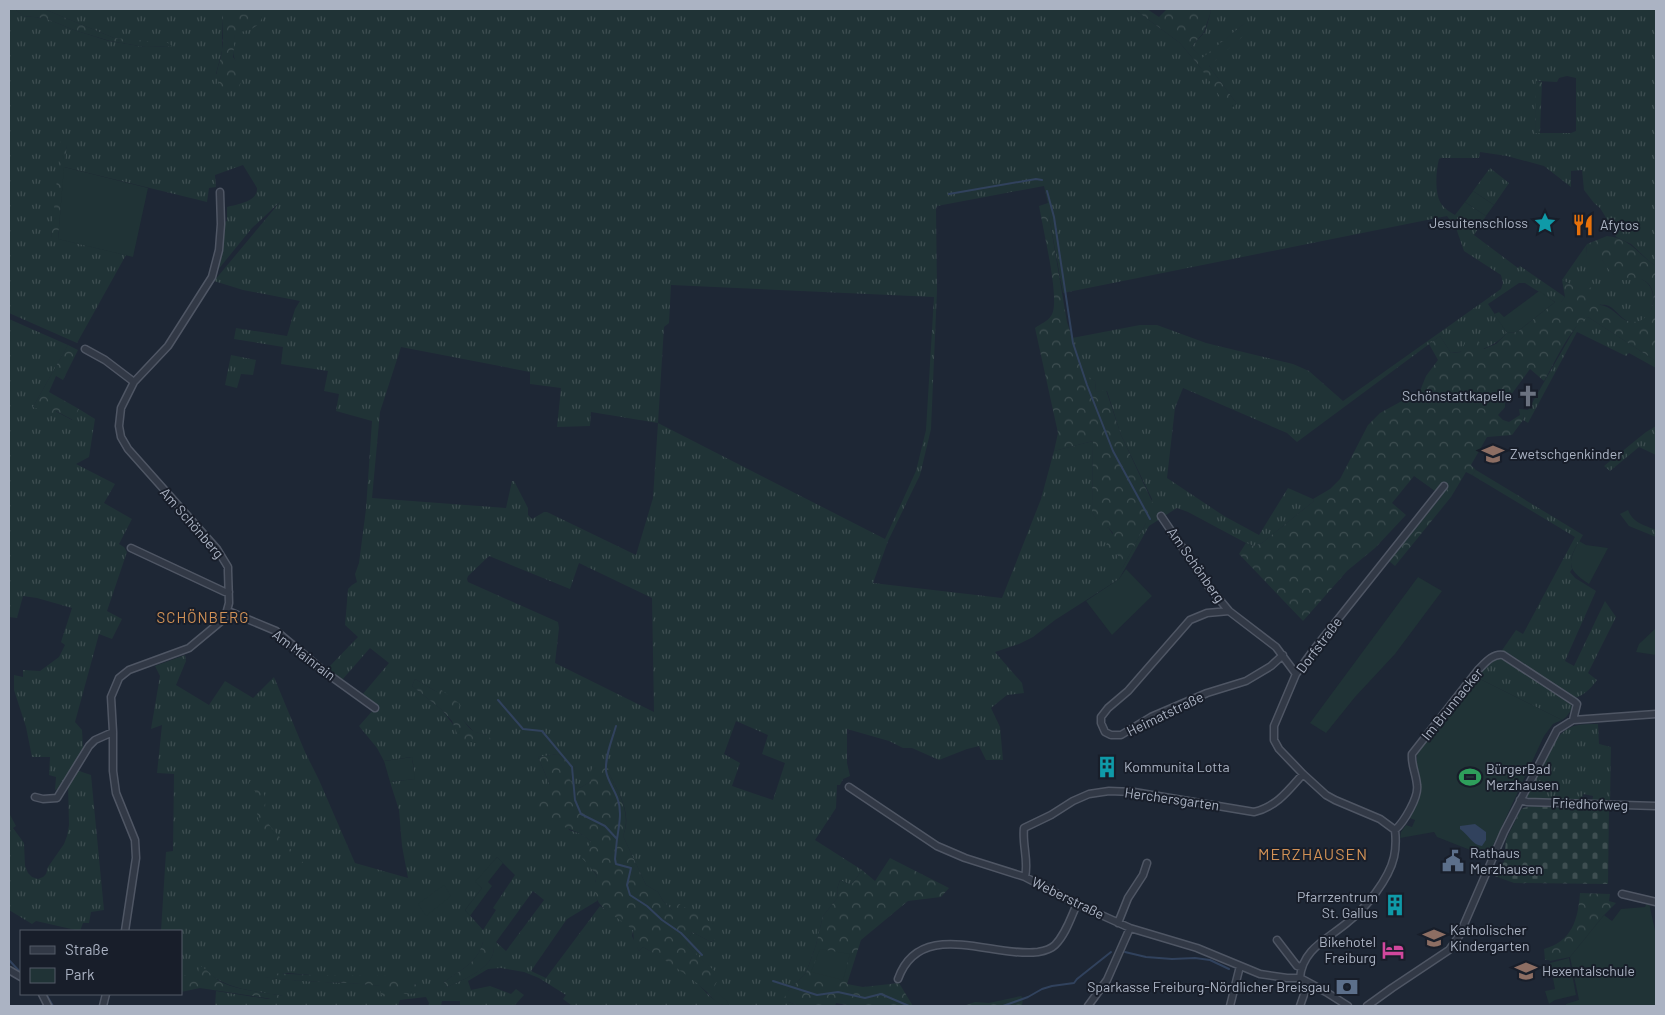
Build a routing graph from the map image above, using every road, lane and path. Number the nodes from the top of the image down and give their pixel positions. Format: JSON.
{"nodes":[{"id":1,"x":220,"y":192,"type":"dead end"},
{"id":2,"x":85,"y":349,"type":"dead end"},
{"id":3,"x":134,"y":382,"type":"junction"},
{"id":4,"x":1444,"y":486,"type":"dead end"},
{"id":5,"x":1161,"y":516,"type":"dead end"},
{"id":6,"x":131,"y":548,"type":"dead end"},
{"id":7,"x":229,"y":592,"type":"junction"},
{"id":8,"x":228,"y":611,"type":"junction"},
{"id":9,"x":1229,"y":611,"type":"junction"},
{"id":10,"x":1283,"y":655,"type":"junction"},
{"id":11,"x":1296,"y":674,"type":"junction"},
{"id":12,"x":375,"y":708,"type":"dead end"},
{"id":13,"x":1656,"y":714,"type":"edge"},
{"id":14,"x":1573,"y":720,"type":"junction"},
{"id":15,"x":113,"y":732,"type":"junction"},
{"id":16,"x":1303,"y":774,"type":"junction"},
{"id":17,"x":849,"y":787,"type":"dead end"},
{"id":18,"x":35,"y":797,"type":"dead end"},
{"id":19,"x":1520,"y":800,"type":"junction"},
{"id":20,"x":1656,"y":806,"type":"edge"},
{"id":21,"x":1395,"y":830,"type":"junction"},
{"id":22,"x":1147,"y":863,"type":"dead end"},
{"id":23,"x":1024,"y":877,"type":"junction"},
{"id":24,"x":1622,"y":894,"type":"dead end"},
{"id":25,"x":1656,"y":902,"type":"edge"},
{"id":26,"x":1077,"y":904,"type":"junction"},
{"id":27,"x":1118,"y":922,"type":"junction"},
{"id":28,"x":1130,"y":928,"type":"junction"},
{"id":29,"x":125,"y":930,"type":"edge"},
{"id":30,"x":1277,"y":940,"type":"dead end"},
{"id":31,"x":1240,"y":966,"type":"junction"},
{"id":32,"x":1301,"y":967,"type":"junction"},
{"id":33,"x":9,"y":970,"type":"edge"},
{"id":34,"x":20,"y":976,"type":"edge"},
{"id":35,"x":1300,"y":978,"type":"junction"},
{"id":36,"x":898,"y":979,"type":"dead end"},
{"id":37,"x":1308,"y":983,"type":"junction"},
{"id":38,"x":1088,"y":1006,"type":"edge"},
{"id":39,"x":1230,"y":1006,"type":"edge"},
{"id":40,"x":1300,"y":1006,"type":"edge"},
{"id":41,"x":1348,"y":1006,"type":"edge"},
{"id":42,"x":1367,"y":1006,"type":"edge"}],
"edges":[{"from":1,"to":3,"type":"street","name":"Am Schönberg"},
{"from":2,"to":3,"type":"street"},
{"from":3,"to":7,"type":"street","name":"Am Schönberg"},
{"from":4,"to":11,"type":"street","name":"Dorfstraße"},
{"from":5,"to":9,"type":"street","name":"Am Schönberg"},
{"from":6,"to":7,"type":"street"},
{"from":7,"to":8,"type":"street","name":"Am Schönberg"},
{"from":8,"to":12,"type":"street","name":"Am Mainrain"},
{"from":8,"to":15,"type":"street"},
{"from":9,"to":10,"type":"street","name":"Am Schönberg"},
{"from":9,"to":10,"type":"street","name":"Heimatstraße"},
{"from":10,"to":11,"type":"street","name":"Am Schönberg"},
{"from":11,"to":16,"type":"street","name":"Dorfstraße"},
{"from":13,"to":14,"type":"street"},
{"from":14,"to":19,"type":"street"},
{"from":14,"to":21,"type":"street","name":"Im Brunnacker"},
{"from":15,"to":18,"type":"street"},
{"from":15,"to":29,"type":"street"},
{"from":16,"to":21,"type":"street","name":"Dorfstraße"},
{"from":16,"to":23,"type":"street","name":"Herchersgarten"},
{"from":17,"to":23,"type":"street","name":"Weberstraße"},
{"from":19,"to":20,"type":"street","name":"Friedhofweg"},
{"from":19,"to":42,"type":"street"},
{"from":21,"to":32,"type":"street"},
{"from":22,"to":27,"type":"street"},
{"from":23,"to":26,"type":"street","name":"Weberstraße"},
{"from":24,"to":25,"type":"street"},
{"from":26,"to":27,"type":"street","name":"Weberstraße"},
{"from":26,"to":36,"type":"street"},
{"from":27,"to":28,"type":"street","name":"Weberstraße"},
{"from":28,"to":31,"type":"street","name":"Weberstraße"},
{"from":28,"to":38,"type":"street"},
{"from":30,"to":32,"type":"street"},
{"from":31,"to":35,"type":"street","name":"Weberstraße"},
{"from":31,"to":39,"type":"street"},
{"from":32,"to":35,"type":"street"},
{"from":33,"to":34,"type":"street"},
{"from":35,"to":37,"type":"street"},
{"from":37,"to":40,"type":"street"},
{"from":37,"to":41,"type":"street"}]}
